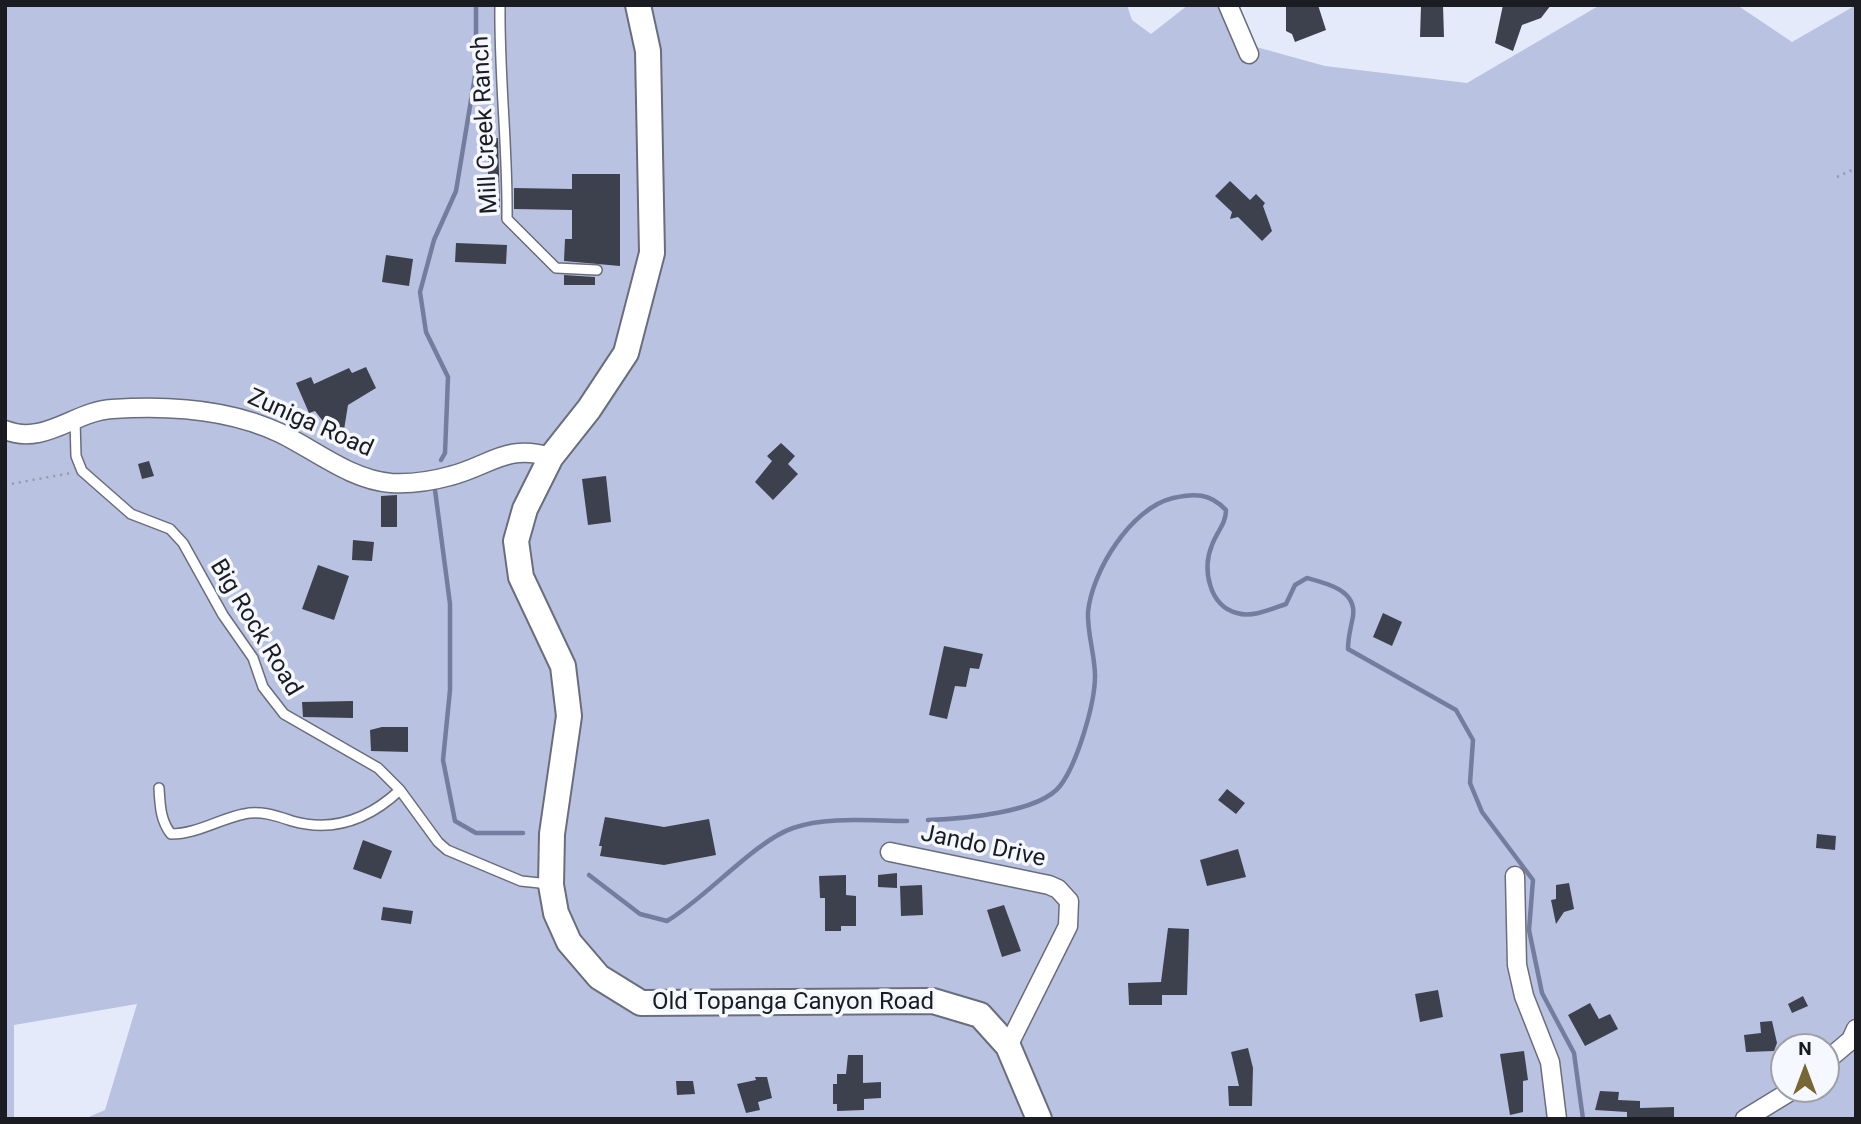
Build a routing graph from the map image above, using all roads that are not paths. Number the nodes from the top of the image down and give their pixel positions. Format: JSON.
{"nodes":[{"id":1,"x":500,"y":5,"type":"edge"},
{"id":2,"x":638,"y":5,"type":"edge"},
{"id":3,"x":1228,"y":5,"type":"edge"},
{"id":4,"x":1249,"y":54,"type":"dead end"},
{"id":5,"x":597,"y":270,"type":"dead end"},
{"id":6,"x":75,"y":421,"type":"junction"},
{"id":7,"x":5,"y":430,"type":"edge"},
{"id":8,"x":551,"y":457,"type":"junction"},
{"id":9,"x":159,"y":788,"type":"dead end"},
{"id":10,"x":400,"y":790,"type":"junction"},
{"id":11,"x":890,"y":852,"type":"dead end"},
{"id":12,"x":1515,"y":876,"type":"dead end"},
{"id":13,"x":551,"y":885,"type":"junction"},
{"id":14,"x":1856,"y":1029,"type":"edge"},
{"id":15,"x":1008,"y":1045,"type":"junction"},
{"id":16,"x":1840,"y":1049,"type":"edge"},
{"id":17,"x":1771,"y":1103,"type":"edge"},
{"id":18,"x":1039,"y":1119,"type":"edge"},
{"id":19,"x":1557,"y":1119,"type":"edge"},
{"id":20,"x":1745,"y":1119,"type":"edge"}],
"edges":[{"from":1,"to":5,"type":"lane","name":"Mill Creek Ranch"},
{"from":2,"to":8,"type":"main road","name":"Old Topanga Canyon Road"},
{"from":3,"to":4,"type":"street"},
{"from":6,"to":7,"type":"street","name":"Zuniga Road"},
{"from":6,"to":8,"type":"street","name":"Zuniga Road"},
{"from":6,"to":10,"type":"lane","name":"Big Rock Road"},
{"from":8,"to":13,"type":"main road","name":"Old Topanga Canyon Road"},
{"from":9,"to":10,"type":"lane"},
{"from":10,"to":13,"type":"lane","name":"Big Rock Road"},
{"from":11,"to":15,"type":"street","name":"Jando Drive"},
{"from":12,"to":19,"type":"street"},
{"from":13,"to":15,"type":"main road","name":"Old Topanga Canyon Road"},
{"from":14,"to":16,"type":"street"},
{"from":15,"to":18,"type":"main road","name":"Old Topanga Canyon Road"},
{"from":17,"to":20,"type":"street"}]}
